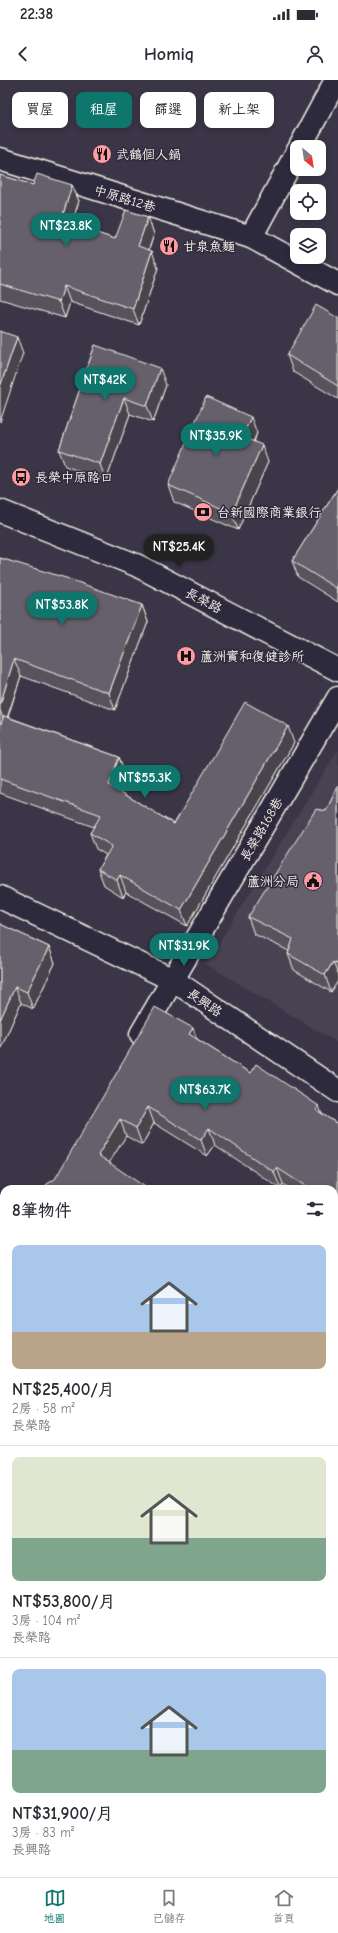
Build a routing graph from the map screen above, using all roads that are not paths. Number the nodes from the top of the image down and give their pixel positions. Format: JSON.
{"nodes":[{"id":1,"x":336,"y":80,"type":"edge"},
{"id":2,"x":304,"y":140,"type":"edge"},
{"id":3,"x":0,"y":159,"type":"edge"},
{"id":4,"x":290,"y":165,"type":"edge"},
{"id":5,"x":251,"y":237,"type":"junction"},
{"id":6,"x":338,"y":284,"type":"edge"},
{"id":7,"x":0,"y":511,"type":"edge"},
{"id":8,"x":338,"y":670,"type":"edge"},
{"id":9,"x":338,"y":698,"type":"edge"},
{"id":10,"x":0,"y":897,"type":"edge"},
{"id":11,"x":173,"y":980,"type":"junction"},
{"id":12,"x":129,"y":1054,"type":"edge"},
{"id":13,"x":338,"y":1091,"type":"edge"}],
"edges":[{"from":1,"to":2,"type":"street"},
{"from":3,"to":5,"type":"street","name":"中原路12巷"},
{"from":4,"to":5,"type":"street"},
{"from":5,"to":6,"type":"street","name":"中原路12巷"},
{"from":7,"to":8,"type":"street","name":"長榮路"},
{"from":9,"to":11,"type":"street","name":"長榮路168巷"},
{"from":10,"to":11,"type":"street","name":"長興路"},
{"from":11,"to":12,"type":"street","name":"長榮路168巷"},
{"from":11,"to":13,"type":"street","name":"長興路"}]}
